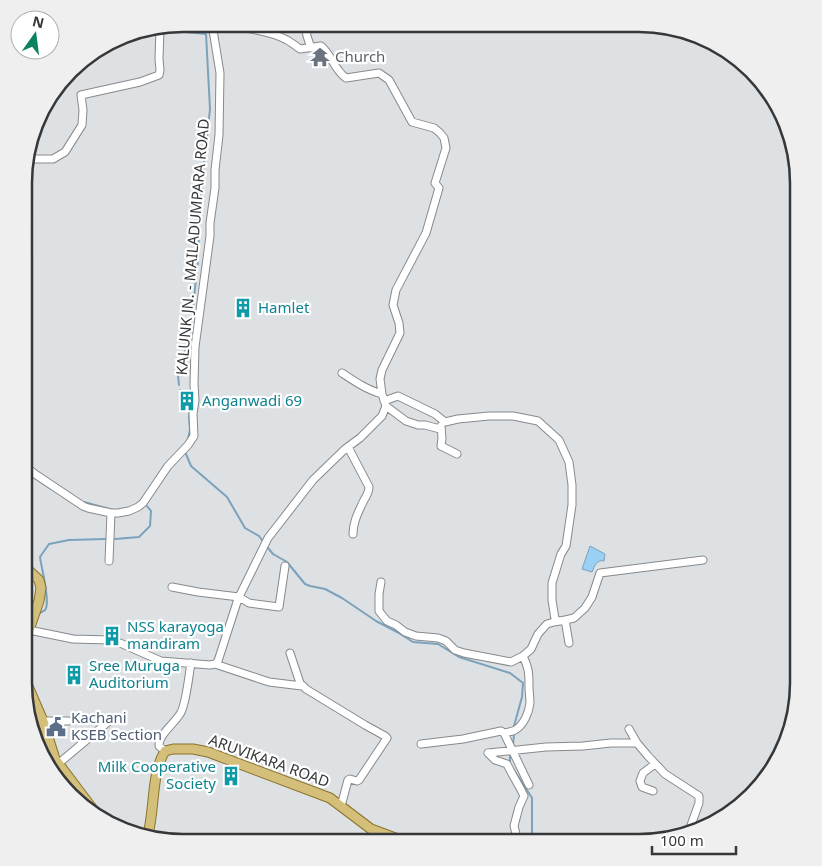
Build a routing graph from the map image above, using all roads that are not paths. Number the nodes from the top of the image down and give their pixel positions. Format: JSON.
{"nodes":[{"id":1,"x":213,"y":32,"type":"edge"},
{"id":2,"x":259,"y":32,"type":"edge"},
{"id":3,"x":306,"y":32,"type":"edge"},
{"id":4,"x":160,"y":35,"type":"edge"},
{"id":5,"x":311,"y":48,"type":"junction"},
{"id":6,"x":34,"y":159,"type":"edge"},
{"id":7,"x":342,"y":373,"type":"dead end"},
{"id":8,"x":384,"y":400,"type":"junction"},
{"id":9,"x":445,"y":422,"type":"junction"},
{"id":10,"x":440,"y":429,"type":"junction"},
{"id":11,"x":348,"y":447,"type":"junction"},
{"id":12,"x":457,"y":454,"type":"dead end"},
{"id":13,"x":33,"y":472,"type":"edge"},
{"id":14,"x":111,"y":513,"type":"junction"},
{"id":15,"x":353,"y":534,"type":"dead end"},
{"id":16,"x":703,"y":560,"type":"dead end"},
{"id":17,"x":109,"y":561,"type":"dead end"},
{"id":18,"x":285,"y":566,"type":"dead end"},
{"id":19,"x":33,"y":574,"type":"edge"},
{"id":20,"x":381,"y":582,"type":"dead end"},
{"id":21,"x":172,"y":587,"type":"dead end"},
{"id":22,"x":239,"y":597,"type":"junction"},
{"id":23,"x":33,"y":619,"type":"edge"},
{"id":24,"x":565,"y":620,"type":"junction"},
{"id":25,"x":557,"y":621,"type":"junction"},
{"id":26,"x":33,"y":631,"type":"edge"},
{"id":27,"x":569,"y":643,"type":"dead end"},
{"id":28,"x":290,"y":653,"type":"dead end"},
{"id":29,"x":523,"y":656,"type":"junction"},
{"id":30,"x":191,"y":663,"type":"junction"},
{"id":31,"x":215,"y":664,"type":"junction"},
{"id":32,"x":302,"y":686,"type":"junction"},
{"id":33,"x":34,"y":700,"type":"edge"},
{"id":34,"x":43,"y":721,"type":"junction"},
{"id":35,"x":68,"y":721,"type":"dead end"},
{"id":36,"x":108,"y":722,"type":"dead end"},
{"id":37,"x":629,"y":729,"type":"dead end"},
{"id":38,"x":504,"y":733,"type":"junction"},
{"id":39,"x":421,"y":744,"type":"dead end"},
{"id":40,"x":636,"y":744,"type":"junction"},
{"id":41,"x":165,"y":751,"type":"junction"},
{"id":42,"x":512,"y":751,"type":"junction"},
{"id":43,"x":58,"y":764,"type":"junction"},
{"id":44,"x":655,"y":764,"type":"junction"},
{"id":45,"x":530,"y":785,"type":"dead end"},
{"id":46,"x":78,"y":790,"type":"edge"},
{"id":47,"x":653,"y":791,"type":"dead end"},
{"id":48,"x":341,"y":806,"type":"junction"},
{"id":49,"x":692,"y":823,"type":"edge"},
{"id":50,"x":149,"y":829,"type":"edge"},
{"id":51,"x":382,"y":833,"type":"edge"},
{"id":52,"x":516,"y":833,"type":"edge"}],
"edges":[{"from":1,"to":14,"type":"street","name":"KALUNK JN. - MAILADUMPARA ROAD"},
{"from":2,"to":5,"type":"street"},
{"from":3,"to":5,"type":"street"},
{"from":4,"to":6,"type":"street"},
{"from":5,"to":8,"type":"street"},
{"from":7,"to":8,"type":"street"},
{"from":8,"to":9,"type":"street"},
{"from":8,"to":10,"type":"street"},
{"from":8,"to":11,"type":"street"},
{"from":9,"to":10,"type":"street"},
{"from":9,"to":25,"type":"street"},
{"from":10,"to":12,"type":"street"},
{"from":11,"to":15,"type":"street"},
{"from":11,"to":22,"type":"street"},
{"from":13,"to":14,"type":"street"},
{"from":14,"to":17,"type":"street"},
{"from":16,"to":24,"type":"street"},
{"from":18,"to":22,"type":"street"},
{"from":19,"to":23,"type":"main road"},
{"from":20,"to":29,"type":"street"},
{"from":21,"to":22,"type":"street"},
{"from":22,"to":31,"type":"street"},
{"from":24,"to":25,"type":"street"},
{"from":24,"to":27,"type":"street"},
{"from":25,"to":29,"type":"street"},
{"from":26,"to":30,"type":"street"},
{"from":28,"to":32,"type":"street"},
{"from":29,"to":38,"type":"street"},
{"from":30,"to":31,"type":"street"},
{"from":30,"to":41,"type":"street"},
{"from":31,"to":32,"type":"street"},
{"from":32,"to":48,"type":"street"},
{"from":33,"to":34,"type":"main road"},
{"from":34,"to":35,"type":"street"},
{"from":34,"to":43,"type":"main road"},
{"from":36,"to":43,"type":"street"},
{"from":37,"to":40,"type":"street"},
{"from":38,"to":39,"type":"street"},
{"from":38,"to":42,"type":"street"},
{"from":40,"to":42,"type":"street"},
{"from":40,"to":44,"type":"street"},
{"from":41,"to":48,"type":"main road","name":"ARUVIKARA ROAD"},
{"from":41,"to":50,"type":"main road"},
{"from":42,"to":45,"type":"street"},
{"from":42,"to":52,"type":"street"},
{"from":43,"to":46,"type":"main road"},
{"from":44,"to":47,"type":"street"},
{"from":44,"to":49,"type":"street"},
{"from":48,"to":51,"type":"main road","name":"ARUVIKARA ROAD"}]}
